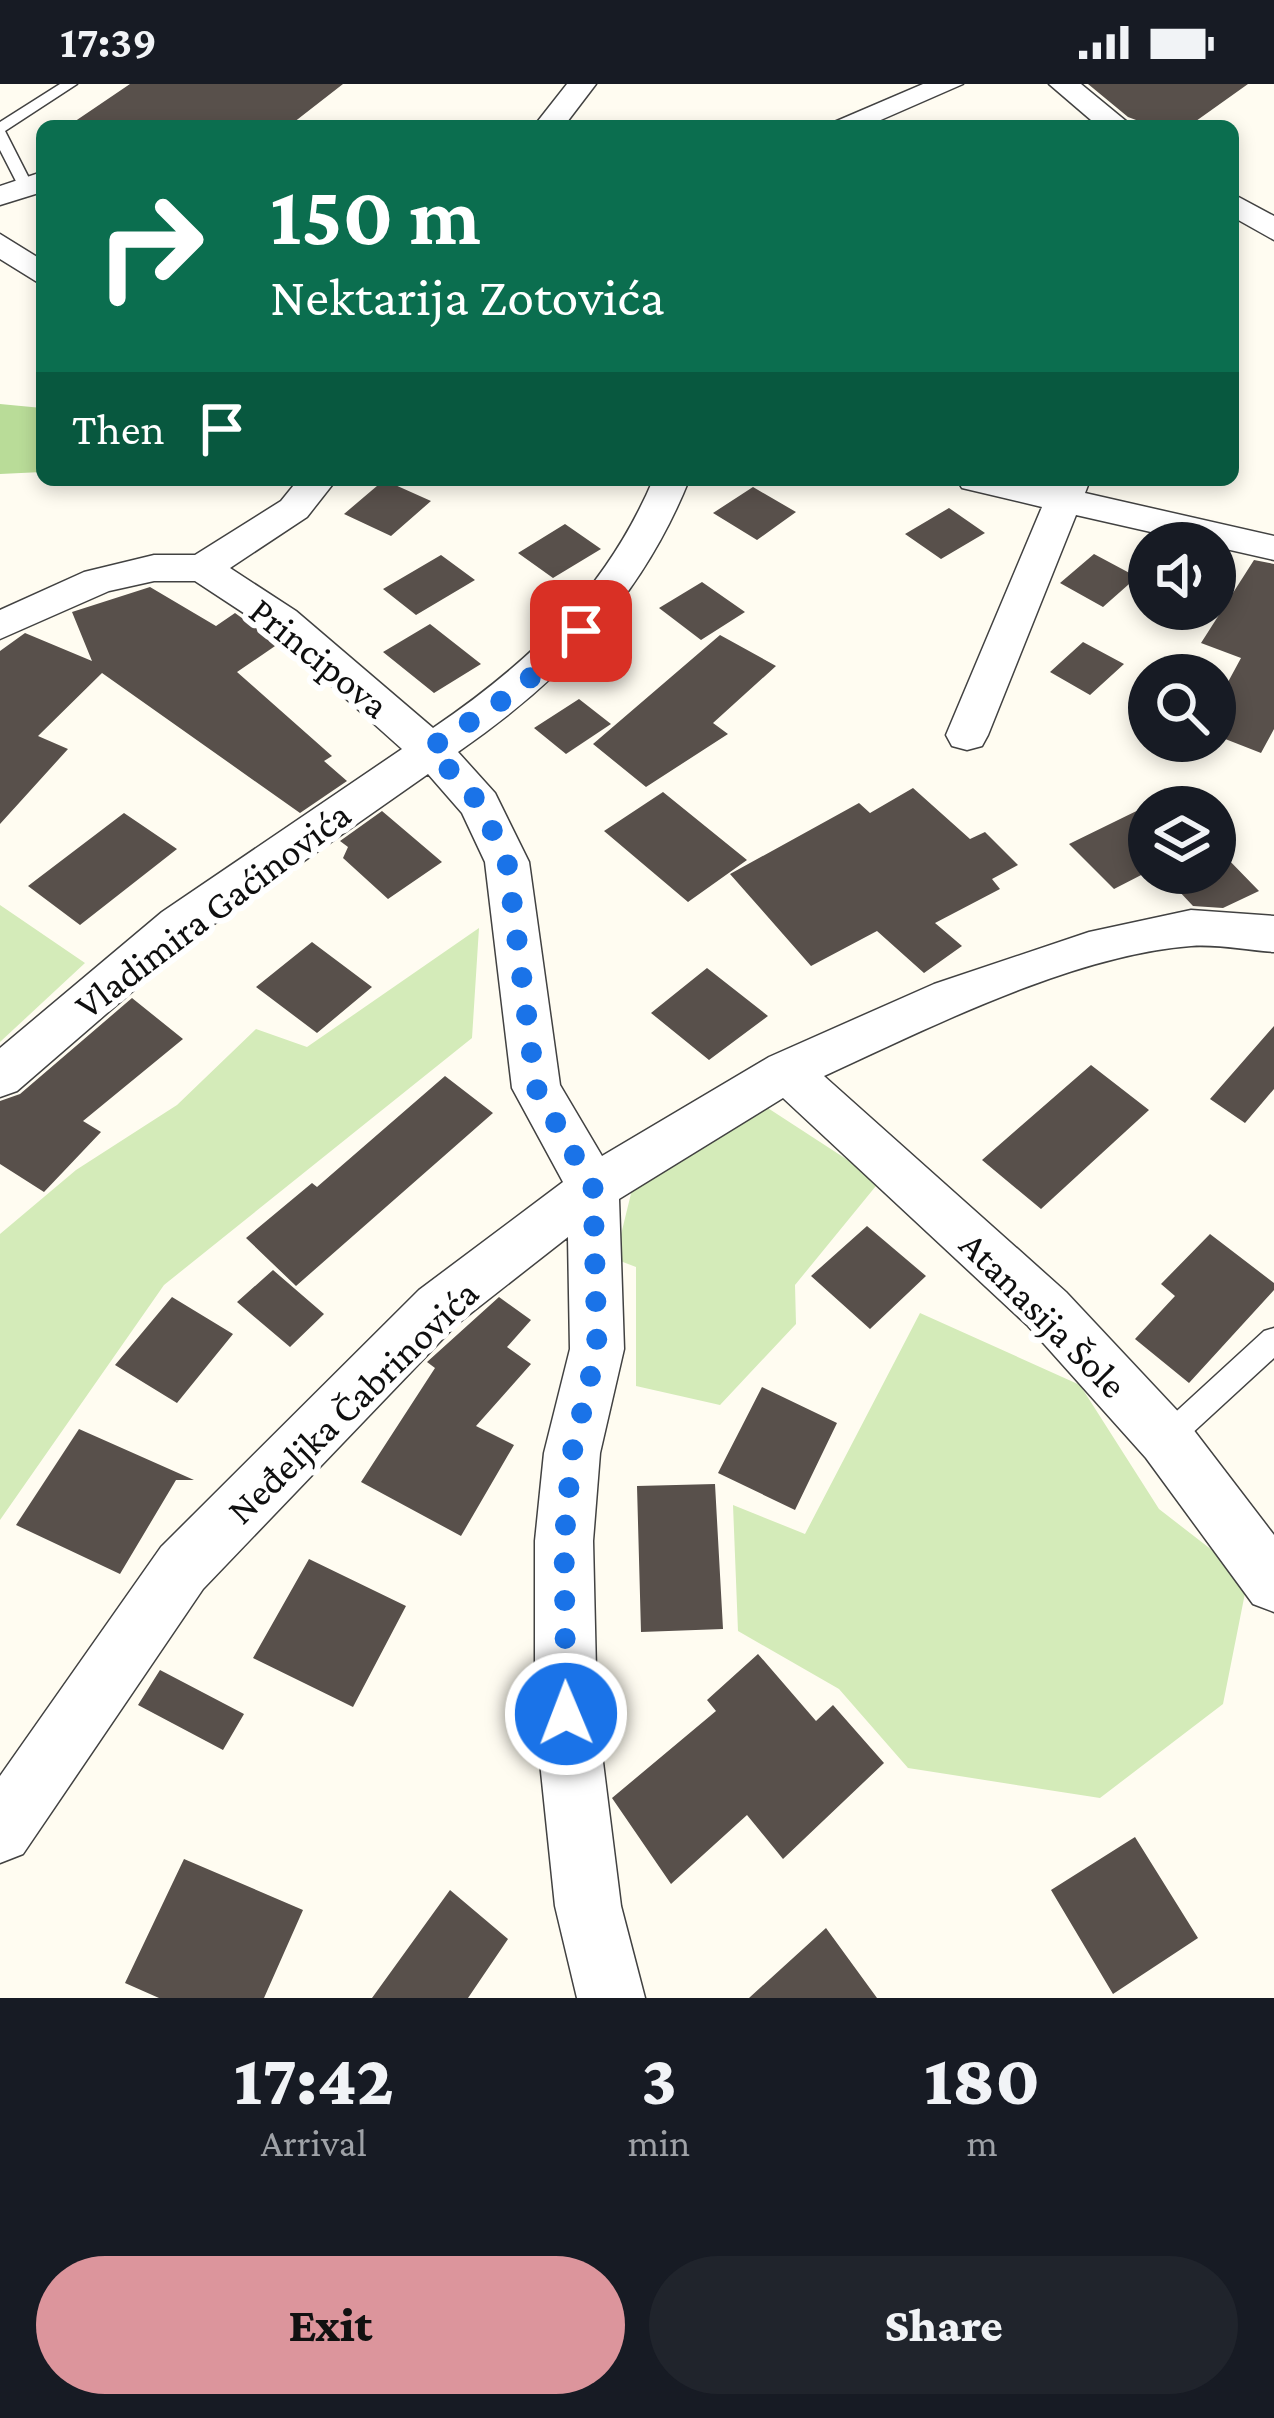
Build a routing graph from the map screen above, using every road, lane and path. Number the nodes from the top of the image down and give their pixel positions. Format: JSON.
{"nodes":[{"id":1,"x":70,"y":84,"type":"edge"},
{"id":2,"x":949,"y":84,"type":"edge"},
{"id":3,"x":1064,"y":84,"type":"edge"},
{"id":4,"x":570,"y":86,"type":"edge"},
{"id":5,"x":552,"y":120,"type":"edge"},
{"id":6,"x":856,"y":120,"type":"edge"},
{"id":7,"x":1109,"y":120,"type":"edge"},
{"id":8,"x":0,"y":131,"type":"edge"},
{"id":9,"x":15,"y":192,"type":"edge"},
{"id":10,"x":1239,"y":207,"type":"edge"},
{"id":11,"x":1274,"y":230,"type":"edge"},
{"id":12,"x":0,"y":244,"type":"edge"},
{"id":13,"x":36,"y":271,"type":"edge"},
{"id":14,"x":313,"y":486,"type":"edge"},
{"id":15,"x":669,"y":486,"type":"edge"},
{"id":16,"x":1037,"y":486,"type":"edge"},
{"id":17,"x":1068,"y":489,"type":"edge"},
{"id":18,"x":1274,"y":548,"type":"edge"},
{"id":19,"x":203,"y":568,"type":"junction"},
{"id":20,"x":0,"y":626,"type":"edge"},
{"id":21,"x":967,"y":735,"type":"dead end"},
{"id":22,"x":430,"y":748,"type":"junction"},
{"id":23,"x":1274,"y":934,"type":"edge"},
{"id":24,"x":786,"y":1071,"type":"junction"},
{"id":25,"x":0,"y":1077,"type":"edge"},
{"id":26,"x":593,"y":1188,"type":"junction"},
{"id":27,"x":1274,"y":1340,"type":"edge"},
{"id":28,"x":1166,"y":1439,"type":"junction"},
{"id":29,"x":1274,"y":1583,"type":"edge"},
{"id":30,"x":0,"y":1831,"type":"edge"},
{"id":31,"x":611,"y":1998,"type":"edge"}],
"edges":[{"from":1,"to":8,"type":"lane"},
{"from":2,"to":6,"type":"street"},
{"from":3,"to":7,"type":"street"},
{"from":4,"to":5,"type":"street"},
{"from":8,"to":9,"type":"lane"},
{"from":10,"to":11,"type":"street"},
{"from":12,"to":13,"type":"street"},
{"from":14,"to":19,"type":"street"},
{"from":15,"to":22,"type":"street","name":"Vladimira Gaćinovića"},
{"from":16,"to":17,"type":"street"},
{"from":17,"to":18,"type":"street"},
{"from":17,"to":21,"type":"street"},
{"from":19,"to":20,"type":"street"},
{"from":19,"to":22,"type":"street","name":"Principova"},
{"from":22,"to":25,"type":"street","name":"Vladimira Gaćinovića"},
{"from":22,"to":26,"type":"street","name":"Principova"},
{"from":23,"to":24,"type":"street","name":"Neđeljka Čabrinovića"},
{"from":24,"to":26,"type":"street","name":"Neđeljka Čabrinovića"},
{"from":24,"to":28,"type":"street","name":"Atanasija Šole"},
{"from":26,"to":30,"type":"street","name":"Neđeljka Čabrinovića"},
{"from":26,"to":31,"type":"street","name":"Principova"},
{"from":27,"to":28,"type":"lane"},
{"from":28,"to":29,"type":"street","name":"Atanasija Šole"}]}
